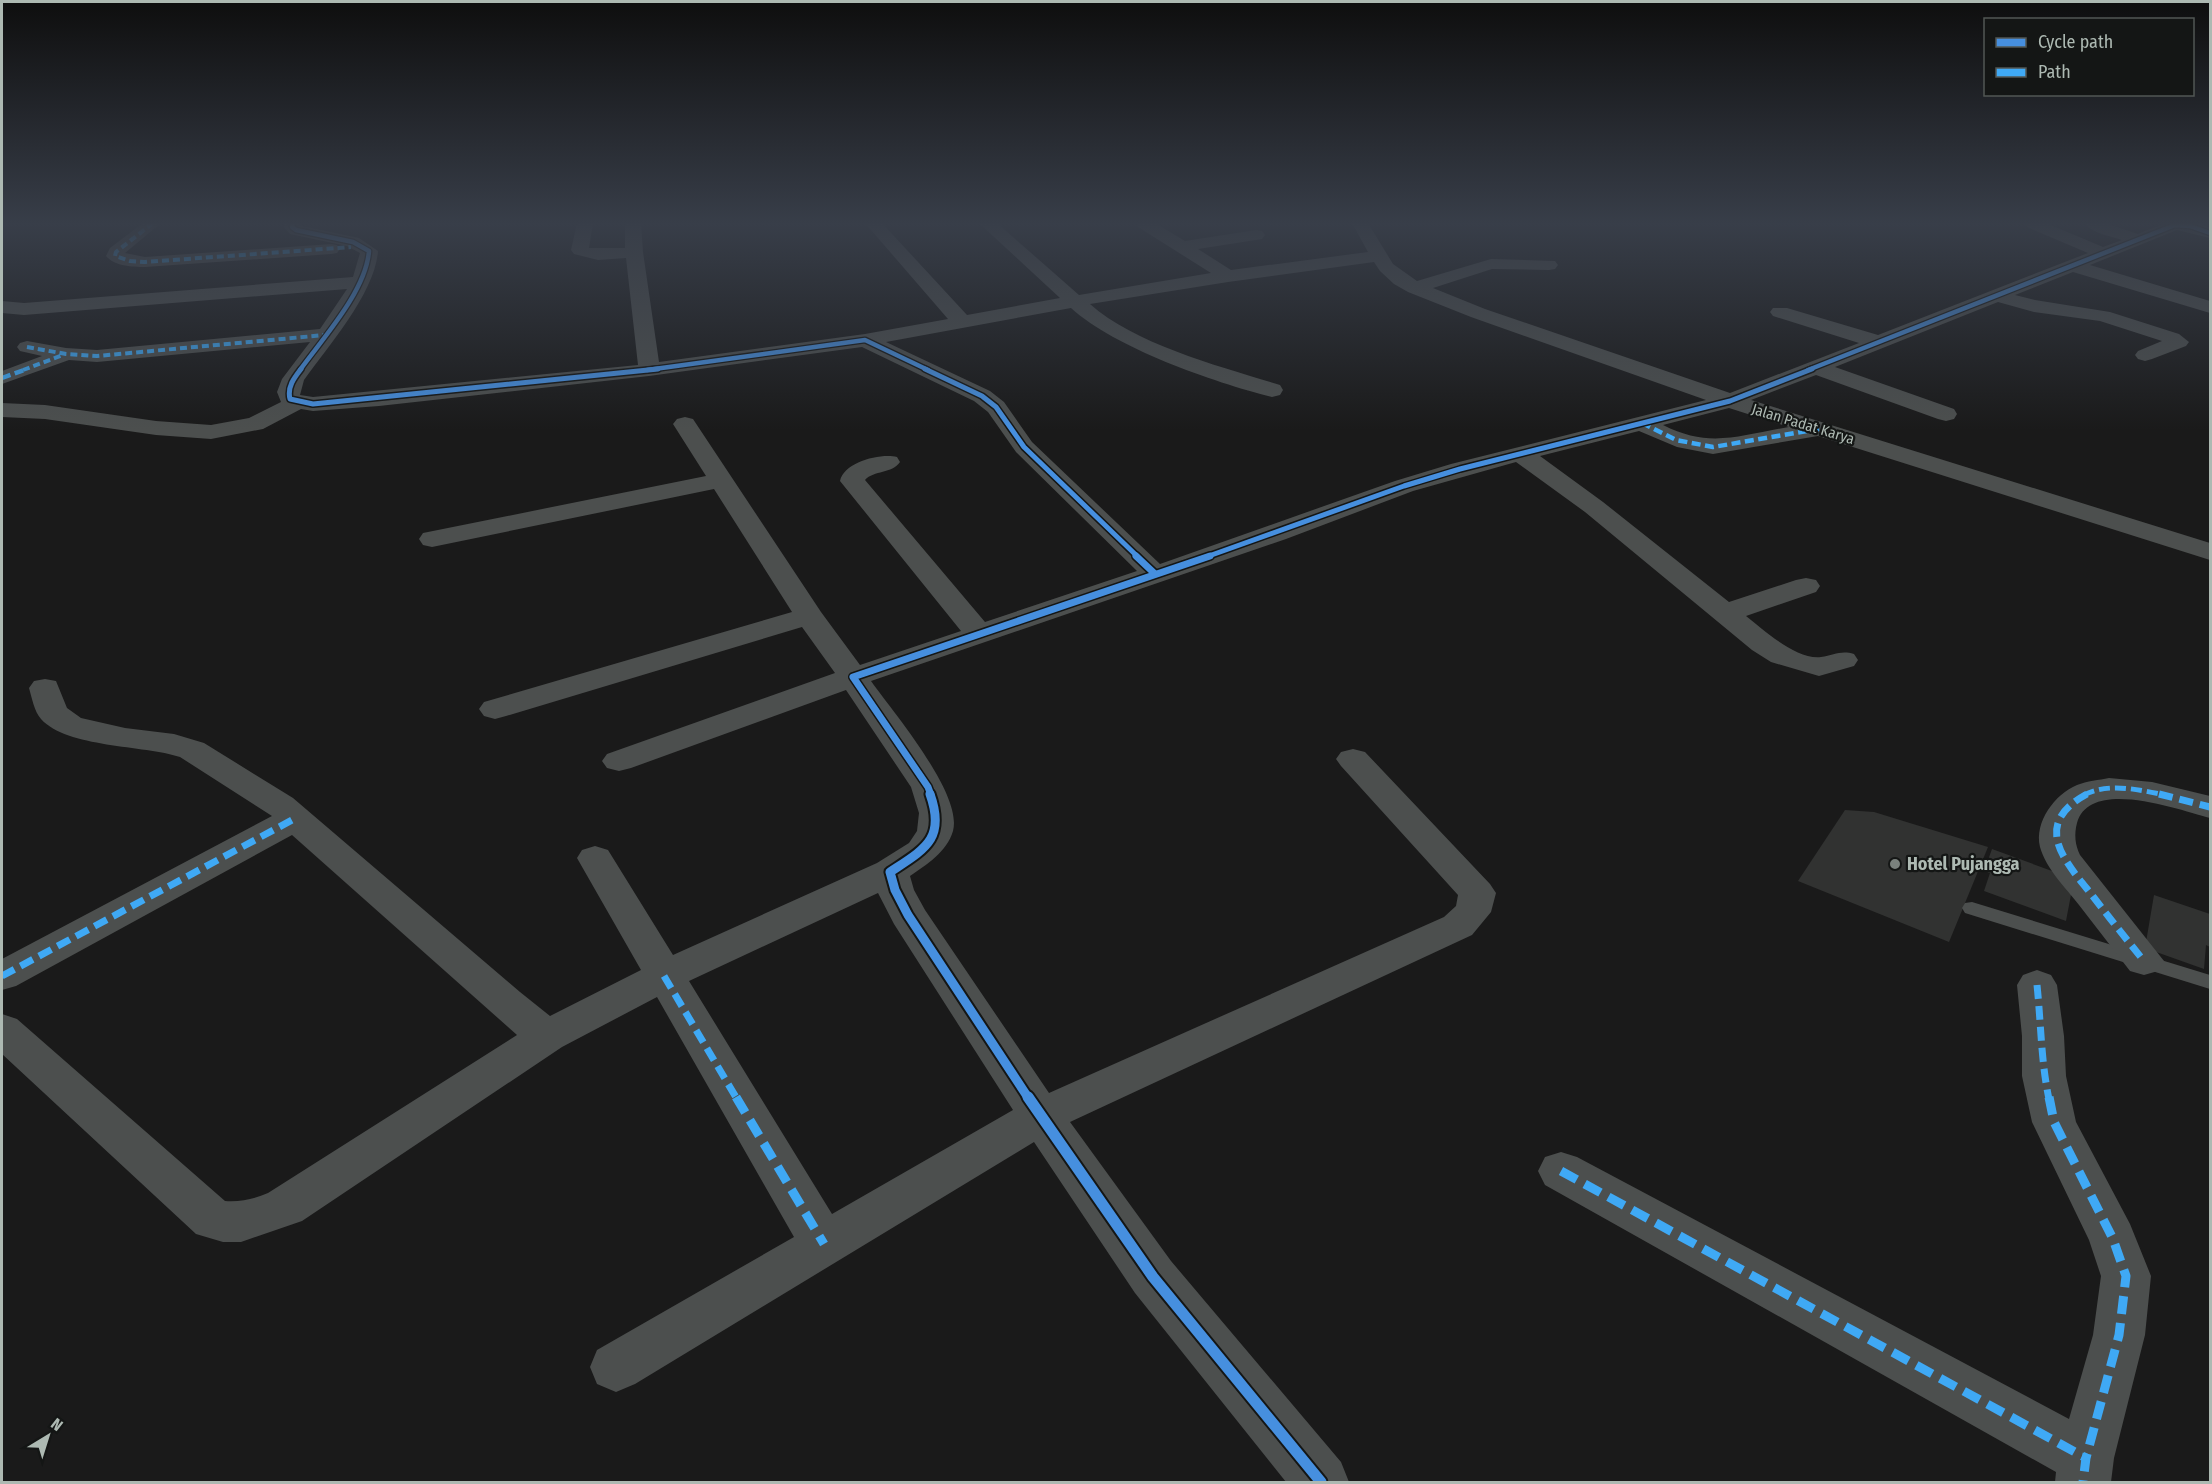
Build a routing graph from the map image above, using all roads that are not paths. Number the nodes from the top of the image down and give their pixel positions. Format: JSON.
{"nodes":[{"id":1,"x":232,"y":292,"type":"edge"},
{"id":2,"x":353,"y":292,"type":"edge"},
{"id":3,"x":639,"y":292,"type":"edge"},
{"id":4,"x":935,"y":292,"type":"edge"},
{"id":5,"x":1067,"y":292,"type":"edge"},
{"id":6,"x":1125,"y":292,"type":"edge"},
{"id":7,"x":1426,"y":292,"type":"edge"},
{"id":8,"x":2007,"y":292,"type":"edge"},
{"id":9,"x":2161,"y":292,"type":"edge"},
{"id":10,"x":1998,"y":296,"type":"junction"},
{"id":11,"x":1076,"y":300,"type":"junction"},
{"id":12,"x":2,"y":307,"type":"edge"},
{"id":13,"x":2211,"y":307,"type":"edge"},
{"id":14,"x":1780,"y":312,"type":"dead end"},
{"id":15,"x":963,"y":323,"type":"junction"},
{"id":16,"x":325,"y":335,"type":"junction"},
{"id":17,"x":865,"y":340,"type":"junction"},
{"id":18,"x":1878,"y":342,"type":"junction"},
{"id":19,"x":27,"y":347,"type":"dead end"},
{"id":20,"x":66,"y":354,"type":"junction"},
{"id":21,"x":2145,"y":355,"type":"dead end"},
{"id":22,"x":1815,"y":368,"type":"junction"},
{"id":23,"x":649,"y":370,"type":"junction"},
{"id":24,"x":2,"y":378,"type":"edge"},
{"id":25,"x":1272,"y":390,"type":"dead end"},
{"id":26,"x":1730,"y":401,"type":"junction"},
{"id":27,"x":298,"y":402,"type":"junction"},
{"id":28,"x":2,"y":410,"type":"edge"},
{"id":29,"x":1946,"y":414,"type":"dead end"},
{"id":30,"x":1642,"y":423,"type":"junction"},
{"id":31,"x":685,"y":424,"type":"dead end"},
{"id":32,"x":1819,"y":429,"type":"junction"},
{"id":33,"x":1521,"y":454,"type":"junction"},
{"id":34,"x":888,"y":462,"type":"dead end"},
{"id":35,"x":722,"y":480,"type":"junction"},
{"id":36,"x":432,"y":539,"type":"dead end"},
{"id":37,"x":2211,"y":552,"type":"edge"},
{"id":38,"x":1154,"y":573,"type":"junction"},
{"id":39,"x":1806,"y":586,"type":"dead end"},
{"id":40,"x":1725,"y":613,"type":"junction"},
{"id":41,"x":809,"y":616,"type":"junction"},
{"id":42,"x":979,"y":634,"type":"junction"},
{"id":43,"x":1843,"y":660,"type":"dead end"},
{"id":44,"x":853,"y":677,"type":"junction"},
{"id":45,"x":45,"y":688,"type":"dead end"},
{"id":46,"x":495,"y":709,"type":"dead end"},
{"id":47,"x":1353,"y":759,"type":"dead end"},
{"id":48,"x":619,"y":761,"type":"dead end"},
{"id":49,"x":2211,"y":807,"type":"edge"},
{"id":50,"x":294,"y":819,"type":"junction"},
{"id":51,"x":595,"y":858,"type":"dead end"},
{"id":52,"x":890,"y":872,"type":"junction"},
{"id":53,"x":1972,"y":908,"type":"dead end"},
{"id":54,"x":2144,"y":961,"type":"junction"},
{"id":55,"x":2,"y":976,"type":"edge"},
{"id":56,"x":664,"y":976,"type":"junction"},
{"id":57,"x":2211,"y":982,"type":"edge"},
{"id":58,"x":2037,"y":985,"type":"dead end"},
{"id":59,"x":2,"y":1030,"type":"edge"},
{"id":60,"x":547,"y":1036,"type":"junction"},
{"id":61,"x":1041,"y":1116,"type":"junction"},
{"id":62,"x":1561,"y":1171,"type":"dead end"},
{"id":63,"x":824,"y":1244,"type":"junction"},
{"id":64,"x":616,"y":1367,"type":"dead end"},
{"id":65,"x":2084,"y":1470,"type":"edge"},
{"id":66,"x":1321,"y":1482,"type":"edge"}],
"edges":[{"from":1,"to":12,"type":"street"},
{"from":2,"to":16,"type":"street"},
{"from":3,"to":23,"type":"street"},
{"from":4,"to":15,"type":"street"},
{"from":5,"to":11,"type":"street"},
{"from":6,"to":11,"type":"street"},
{"from":7,"to":26,"type":"street","name":"Jalan Padat Karya"},
{"from":8,"to":10,"type":"street"},
{"from":9,"to":13,"type":"street"},
{"from":10,"to":18,"type":"street"},
{"from":10,"to":21,"type":"street"},
{"from":11,"to":15,"type":"street"},
{"from":11,"to":25,"type":"street"},
{"from":14,"to":18,"type":"street"},
{"from":15,"to":17,"type":"street"},
{"from":16,"to":20,"type":"street"},
{"from":16,"to":27,"type":"street"},
{"from":17,"to":23,"type":"street"},
{"from":17,"to":38,"type":"street"},
{"from":18,"to":22,"type":"street"},
{"from":19,"to":20,"type":"street"},
{"from":20,"to":24,"type":"street"},
{"from":22,"to":26,"type":"street"},
{"from":22,"to":29,"type":"street"},
{"from":23,"to":27,"type":"street"},
{"from":26,"to":30,"type":"street"},
{"from":26,"to":32,"type":"street","name":"Jalan Padat Karya"},
{"from":27,"to":28,"type":"street"},
{"from":30,"to":32,"type":"street"},
{"from":30,"to":33,"type":"street"},
{"from":31,"to":35,"type":"street"},
{"from":32,"to":37,"type":"street","name":"Jalan Padat Karya"},
{"from":33,"to":38,"type":"street"},
{"from":33,"to":40,"type":"street"},
{"from":34,"to":42,"type":"street"},
{"from":35,"to":36,"type":"street"},
{"from":35,"to":41,"type":"street"},
{"from":38,"to":42,"type":"street"},
{"from":39,"to":40,"type":"street"},
{"from":40,"to":43,"type":"street"},
{"from":41,"to":44,"type":"street"},
{"from":41,"to":46,"type":"street"},
{"from":42,"to":44,"type":"street"},
{"from":44,"to":48,"type":"street"},
{"from":44,"to":52,"type":"street"},
{"from":45,"to":50,"type":"street"},
{"from":47,"to":61,"type":"street"},
{"from":49,"to":54,"type":"street"},
{"from":50,"to":55,"type":"street"},
{"from":50,"to":60,"type":"street"},
{"from":51,"to":56,"type":"street"},
{"from":52,"to":56,"type":"street"},
{"from":52,"to":61,"type":"street"},
{"from":53,"to":54,"type":"lane"},
{"from":54,"to":57,"type":"lane"},
{"from":56,"to":60,"type":"street"},
{"from":56,"to":63,"type":"street"},
{"from":58,"to":65,"type":"street"},
{"from":59,"to":60,"type":"street"},
{"from":61,"to":63,"type":"street"},
{"from":61,"to":66,"type":"street"},
{"from":62,"to":65,"type":"street"},
{"from":63,"to":64,"type":"street"}]}
